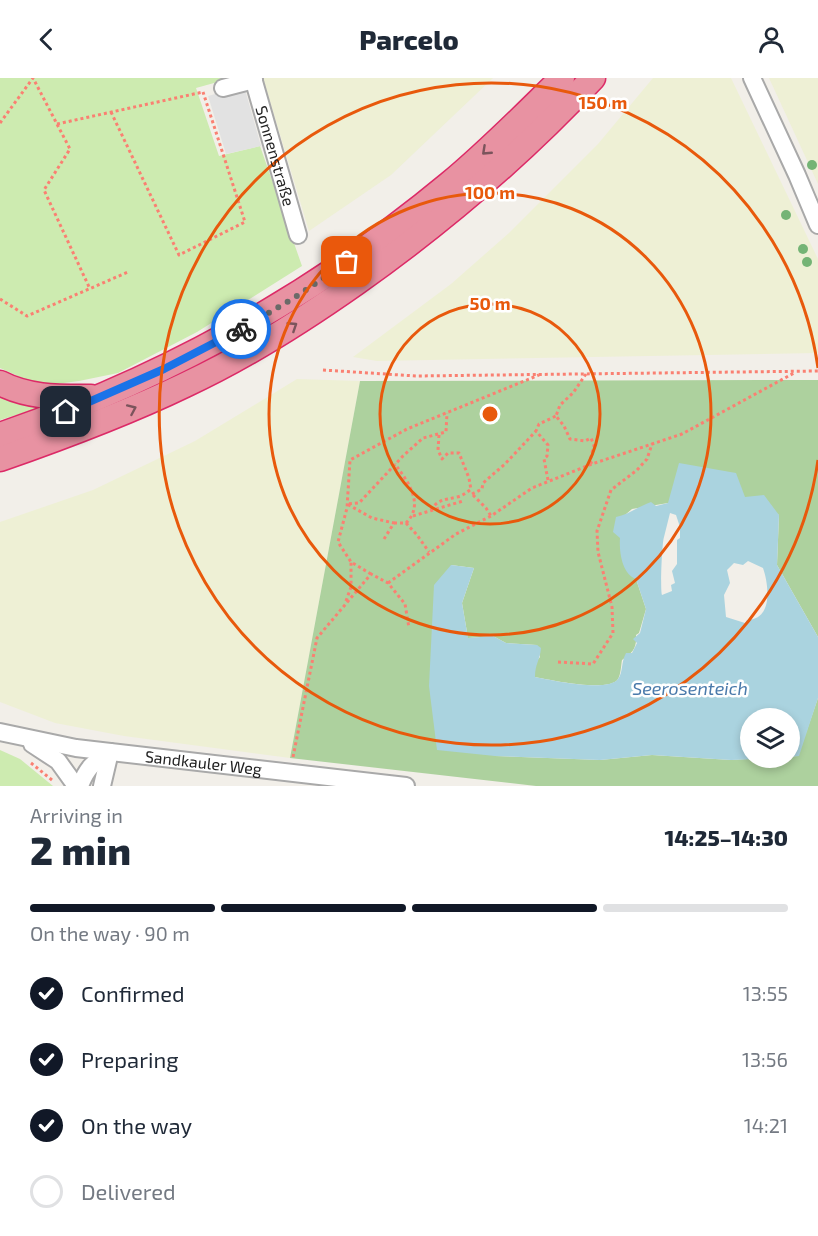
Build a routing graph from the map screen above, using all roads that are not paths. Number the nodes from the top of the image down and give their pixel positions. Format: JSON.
{"nodes":[{"id":1,"x":562,"y":78,"type":"edge"},
{"id":2,"x":593,"y":78,"type":"edge"},
{"id":3,"x":752,"y":78,"type":"edge"},
{"id":4,"x":254,"y":79,"type":"edge"},
{"id":5,"x":223,"y":88,"type":"road end"},
{"id":6,"x":818,"y":225,"type":"edge"},
{"id":7,"x":298,"y":235,"type":"dead end"},
{"id":8,"x":0,"y":383,"type":"edge"},
{"id":9,"x":102,"y":397,"type":"junction"},
{"id":10,"x":0,"y":435,"type":"edge"},
{"id":11,"x":0,"y":459,"type":"edge"},
{"id":12,"x":0,"y":732,"type":"edge"},
{"id":13,"x":20,"y":737,"type":"junction"},
{"id":14,"x":110,"y":752,"type":"junction"},
{"id":15,"x":78,"y":786,"type":"edge"},
{"id":16,"x":102,"y":786,"type":"edge"},
{"id":17,"x":406,"y":786,"type":"edge"}],
"edges":[{"from":1,"to":9,"type":"highway","one_way":true},
{"from":11,"to":2,"type":"highway","one_way":true},
{"from":3,"to":6,"type":"street"},
{"from":4,"to":5,"type":"street"},
{"from":4,"to":7,"type":"street","name":"Sonnenstraße"},
{"from":8,"to":9,"type":"highway"},
{"from":9,"to":10,"type":"highway"},
{"from":12,"to":13,"type":"street","name":"Sandkauler Weg"},
{"from":13,"to":14,"type":"street","name":"Sandkauler Weg"},
{"from":13,"to":15,"type":"street"},
{"from":14,"to":15,"type":"street"},
{"from":14,"to":16,"type":"street"},
{"from":14,"to":17,"type":"street","name":"Sandkauler Weg"}]}
